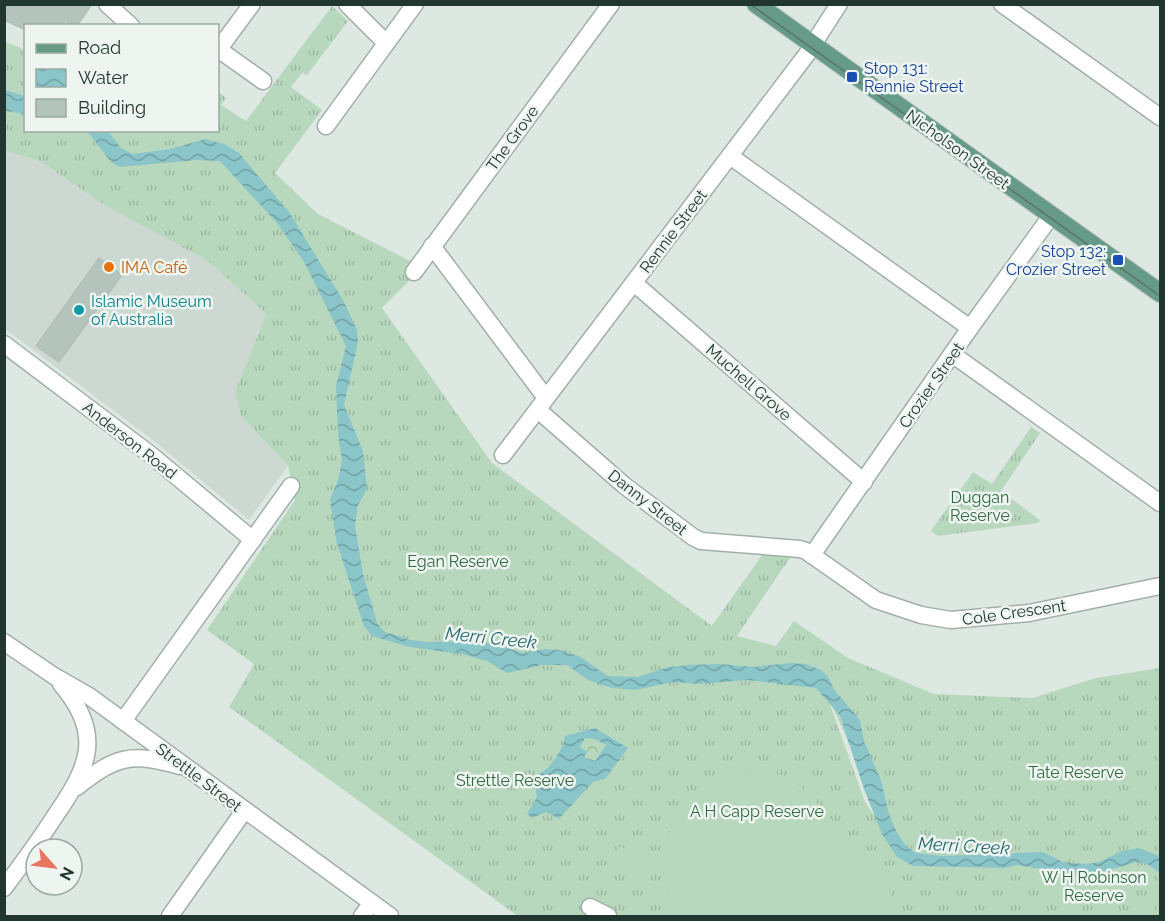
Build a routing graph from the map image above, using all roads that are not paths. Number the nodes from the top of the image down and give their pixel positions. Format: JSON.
{"nodes":[{"id":1,"x":252,"y":4,"type":"edge"},
{"id":2,"x":347,"y":4,"type":"edge"},
{"id":3,"x":415,"y":4,"type":"edge"},
{"id":4,"x":611,"y":4,"type":"edge"},
{"id":5,"x":756,"y":4,"type":"edge"},
{"id":6,"x":839,"y":4,"type":"edge"},
{"id":7,"x":1002,"y":4,"type":"edge"},
{"id":8,"x":111,"y":8,"type":"edge"},
{"id":9,"x":129,"y":24,"type":"edge"},
{"id":10,"x":386,"y":43,"type":"junction"},
{"id":11,"x":812,"y":45,"type":"junction"},
{"id":12,"x":219,"y":49,"type":"edge"},
{"id":13,"x":219,"y":51,"type":"edge"},
{"id":14,"x":263,"y":81,"type":"dead end"},
{"id":15,"x":1161,"y":117,"type":"edge"},
{"id":16,"x":326,"y":126,"type":"dead end"},
{"id":17,"x":730,"y":156,"type":"junction"},
{"id":18,"x":1051,"y":216,"type":"junction"},
{"id":19,"x":432,"y":246,"type":"junction"},
{"id":20,"x":414,"y":272,"type":"dead end"},
{"id":21,"x":634,"y":283,"type":"junction"},
{"id":22,"x":1161,"y":293,"type":"edge"},
{"id":23,"x":970,"y":328,"type":"junction"},
{"id":24,"x":4,"y":344,"type":"edge"},
{"id":25,"x":952,"y":354,"type":"junction"},
{"id":26,"x":542,"y":404,"type":"junction"},
{"id":27,"x":503,"y":455,"type":"dead end"},
{"id":28,"x":864,"y":482,"type":"junction"},
{"id":29,"x":291,"y":486,"type":"dead end"},
{"id":30,"x":1161,"y":503,"type":"edge"},
{"id":31,"x":253,"y":540,"type":"junction"},
{"id":32,"x":812,"y":555,"type":"junction"},
{"id":33,"x":1161,"y":586,"type":"edge"},
{"id":34,"x":4,"y":642,"type":"edge"},
{"id":35,"x":54,"y":676,"type":"junction"},
{"id":36,"x":123,"y":721,"type":"junction"},
{"id":37,"x":188,"y":768,"type":"junction"},
{"id":38,"x":74,"y":789,"type":"junction"},
{"id":39,"x":244,"y":812,"type":"junction"},
{"id":40,"x":4,"y":888,"type":"edge"},
{"id":41,"x":590,"y":907,"type":"dead end"},
{"id":42,"x":367,"y":910,"type":"edge"},
{"id":43,"x":170,"y":916,"type":"edge"},
{"id":44,"x":390,"y":916,"type":"edge"},
{"id":45,"x":608,"y":916,"type":"edge"}],
"edges":[{"from":1,"to":12,"type":"street"},
{"from":2,"to":10,"type":"street"},
{"from":3,"to":10,"type":"street"},
{"from":4,"to":19,"type":"street","name":"The Grove"},
{"from":5,"to":11,"type":"main road","name":"Nicholson Street"},
{"from":6,"to":11,"type":"street","name":"Rennie Street"},
{"from":7,"to":15,"type":"street"},
{"from":8,"to":9,"type":"street"},
{"from":10,"to":16,"type":"street"},
{"from":11,"to":17,"type":"street","name":"Rennie Street"},
{"from":11,"to":18,"type":"main road","name":"Nicholson Street"},
{"from":13,"to":14,"type":"street"},
{"from":17,"to":21,"type":"street","name":"Rennie Street"},
{"from":17,"to":23,"type":"street"},
{"from":18,"to":22,"type":"main road","name":"Nicholson Street"},
{"from":18,"to":23,"type":"street","name":"Crozier Street"},
{"from":19,"to":20,"type":"street","name":"The Grove"},
{"from":19,"to":26,"type":"street","name":"Danny Street"},
{"from":21,"to":26,"type":"street","name":"Rennie Street"},
{"from":21,"to":28,"type":"street","name":"Muchell Grove"},
{"from":23,"to":25,"type":"street","name":"Crozier Street"},
{"from":24,"to":31,"type":"street","name":"Anderson Road"},
{"from":25,"to":28,"type":"street","name":"Crozier Street"},
{"from":25,"to":30,"type":"street"},
{"from":26,"to":27,"type":"street","name":"Rennie Street"},
{"from":26,"to":32,"type":"street","name":"Danny Street"},
{"from":28,"to":32,"type":"street","name":"Crozier Street"},
{"from":29,"to":31,"type":"street"},
{"from":31,"to":36,"type":"street"},
{"from":32,"to":33,"type":"street","name":"Cole Crescent"},
{"from":34,"to":35,"type":"street","name":"Strettle Street"},
{"from":35,"to":36,"type":"street","name":"Strettle Street"},
{"from":35,"to":38,"type":"street"},
{"from":36,"to":37,"type":"street","name":"Strettle Street"},
{"from":37,"to":38,"type":"street"},
{"from":37,"to":39,"type":"street","name":"Strettle Street"},
{"from":38,"to":40,"type":"street"},
{"from":39,"to":42,"type":"street","name":"Strettle Street"},
{"from":39,"to":43,"type":"street"},
{"from":41,"to":45,"type":"street"},
{"from":42,"to":44,"type":"street","name":"Strettle Street"}]}
